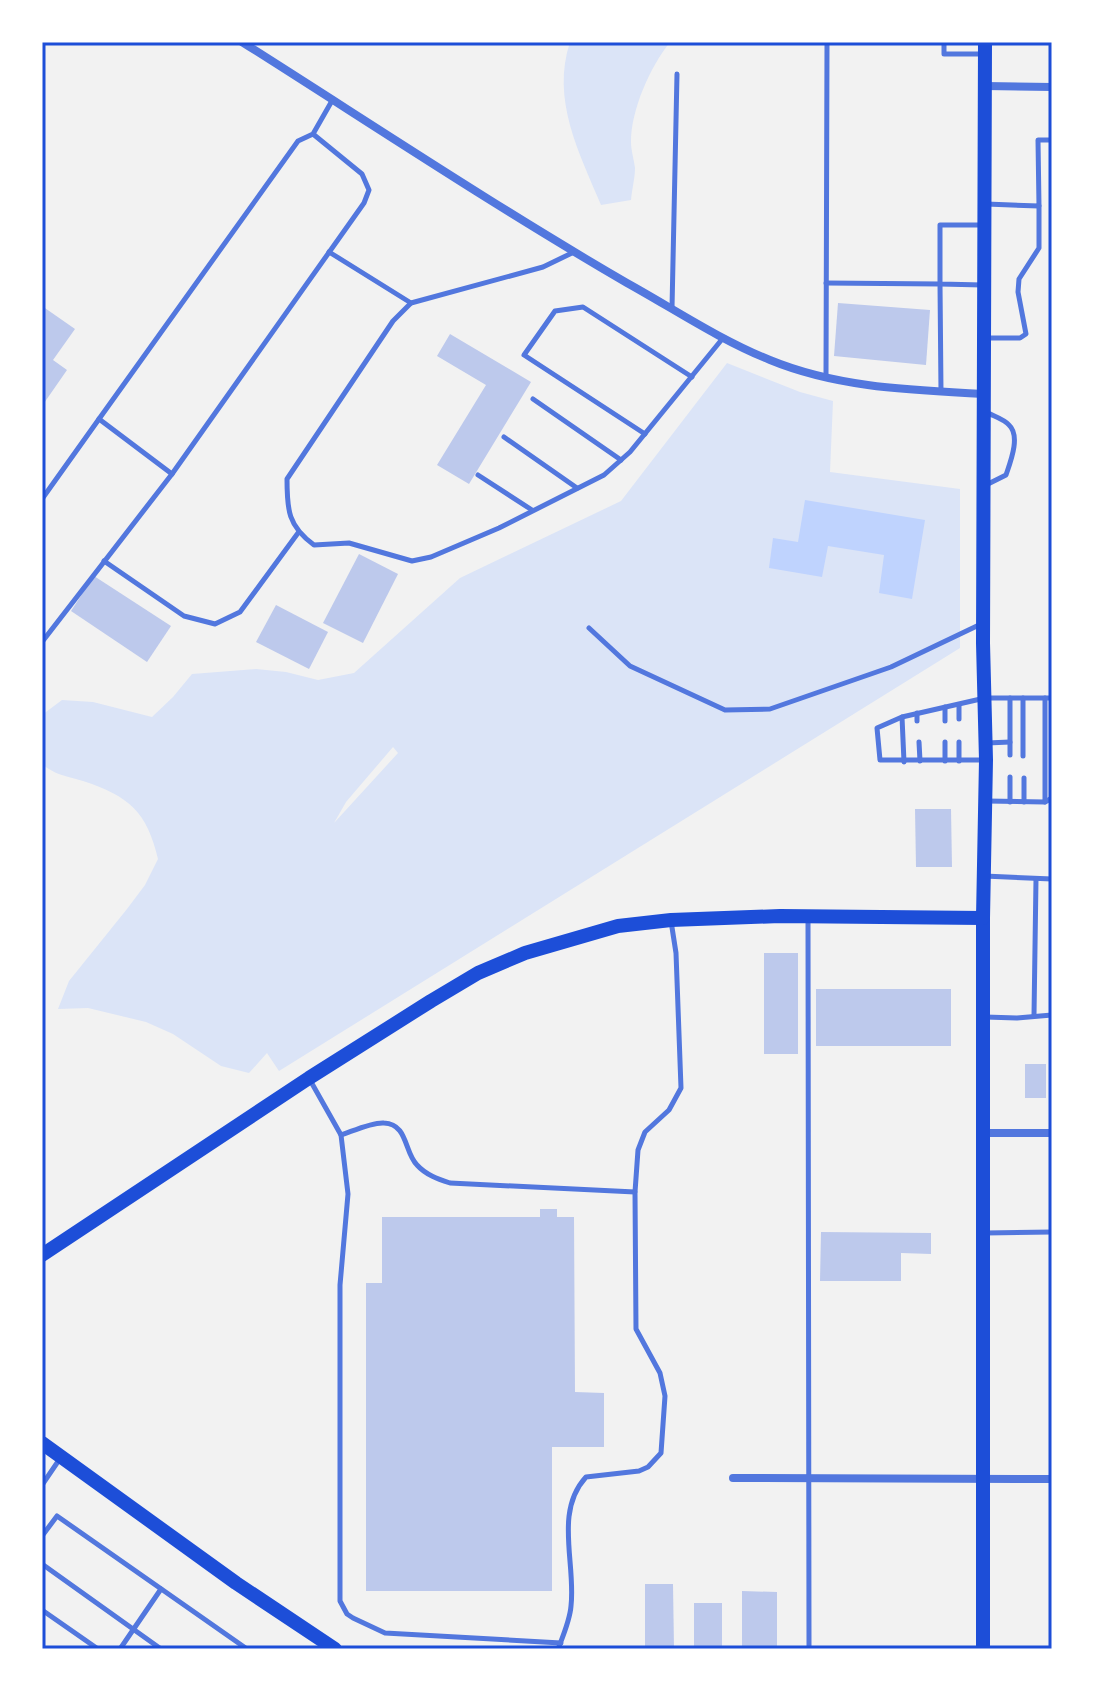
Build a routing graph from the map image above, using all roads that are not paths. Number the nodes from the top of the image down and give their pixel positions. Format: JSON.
{"nodes":[{"id":1,"x":242,"y":42,"type":"edge"},
{"id":2,"x":827,"y":42,"type":"edge"},
{"id":3,"x":944,"y":42,"type":"edge"},
{"id":4,"x":985,"y":48,"type":"edge"},
{"id":5,"x":677,"y":74,"type":"dead end"},
{"id":6,"x":985,"y":86,"type":"junction"},
{"id":7,"x":1052,"y":87,"type":"edge"},
{"id":8,"x":333,"y":99,"type":"junction"},
{"id":9,"x":313,"y":134,"type":"junction"},
{"id":10,"x":1052,"y":140,"type":"edge"},
{"id":11,"x":985,"y":204,"type":"junction"},
{"id":12,"x":1039,"y":206,"type":"junction"},
{"id":13,"x":985,"y":225,"type":"junction"},
{"id":14,"x":329,"y":252,"type":"junction"},
{"id":15,"x":574,"y":252,"type":"junction"},
{"id":16,"x":826,"y":283,"type":"junction"},
{"id":17,"x":940,"y":284,"type":"junction"},
{"id":18,"x":985,"y":285,"type":"junction"},
{"id":19,"x":411,"y":303,"type":"junction"},
{"id":20,"x":672,"y":308,"type":"junction"},
{"id":21,"x":724,"y":337,"type":"junction"},
{"id":22,"x":985,"y":338,"type":"junction"},
{"id":23,"x":692,"y":377,"type":"junction"},
{"id":24,"x":826,"y":377,"type":"junction"},
{"id":25,"x":941,"y":392,"type":"junction"},
{"id":26,"x":985,"y":394,"type":"junction"},
{"id":27,"x":533,"y":399,"type":"dead end"},
{"id":28,"x":985,"y":412,"type":"junction"},
{"id":29,"x":99,"y":419,"type":"junction"},
{"id":30,"x":645,"y":434,"type":"junction"},
{"id":31,"x":504,"y":437,"type":"dead end"},
{"id":32,"x":621,"y":460,"type":"junction"},
{"id":33,"x":172,"y":474,"type":"junction"},
{"id":34,"x":478,"y":475,"type":"dead end"},
{"id":35,"x":985,"y":486,"type":"junction"},
{"id":36,"x":578,"y":488,"type":"junction"},
{"id":37,"x":42,"y":499,"type":"edge"},
{"id":38,"x":533,"y":511,"type":"junction"},
{"id":39,"x":298,"y":533,"type":"junction"},
{"id":40,"x":104,"y":561,"type":"junction"},
{"id":41,"x":983,"y":623,"type":"junction"},
{"id":42,"x":589,"y":628,"type":"dead end"},
{"id":43,"x":42,"y":642,"type":"edge"},
{"id":44,"x":985,"y":698,"type":"junction"},
{"id":45,"x":1010,"y":698,"type":"junction"},
{"id":46,"x":1023,"y":698,"type":"junction"},
{"id":47,"x":1049,"y":698,"type":"edge"},
{"id":48,"x":959,"y":705,"type":"junction"},
{"id":49,"x":945,"y":707,"type":"junction"},
{"id":50,"x":917,"y":713,"type":"junction"},
{"id":51,"x":902,"y":717,"type":"junction"},
{"id":52,"x":959,"y":719,"type":"dead end"},
{"id":53,"x":917,"y":721,"type":"dead end"},
{"id":54,"x":945,"y":721,"type":"dead end"},
{"id":55,"x":919,"y":742,"type":"dead end"},
{"id":56,"x":945,"y":742,"type":"dead end"},
{"id":57,"x":959,"y":742,"type":"dead end"},
{"id":58,"x":1010,"y":742,"type":"junction"},
{"id":59,"x":985,"y":743,"type":"junction"},
{"id":60,"x":1010,"y":755,"type":"dead end"},
{"id":61,"x":1023,"y":756,"type":"dead end"},
{"id":62,"x":986,"y":760,"type":"junction"},
{"id":63,"x":920,"y":761,"type":"junction"},
{"id":64,"x":945,"y":761,"type":"junction"},
{"id":65,"x":959,"y":761,"type":"junction"},
{"id":66,"x":904,"y":762,"type":"junction"},
{"id":67,"x":1010,"y":777,"type":"dead end"},
{"id":68,"x":1024,"y":778,"type":"dead end"},
{"id":69,"x":1052,"y":798,"type":"edge"},
{"id":70,"x":985,"y":801,"type":"junction"},
{"id":71,"x":1010,"y":802,"type":"junction"},
{"id":72,"x":1024,"y":802,"type":"junction"},
{"id":73,"x":1045,"y":802,"type":"junction"},
{"id":74,"x":983,"y":876,"type":"junction"},
{"id":75,"x":1036,"y":879,"type":"junction"},
{"id":76,"x":1052,"y":879,"type":"edge"},
{"id":77,"x":808,"y":917,"type":"junction"},
{"id":78,"x":983,"y":918,"type":"junction"},
{"id":79,"x":671,"y":920,"type":"junction"},
{"id":80,"x":1034,"y":1015,"type":"junction"},
{"id":81,"x":1052,"y":1015,"type":"edge"},
{"id":82,"x":983,"y":1017,"type":"junction"},
{"id":83,"x":309,"y":1078,"type":"junction"},
{"id":84,"x":984,"y":1133,"type":"junction"},
{"id":85,"x":1052,"y":1133,"type":"edge"},
{"id":86,"x":341,"y":1135,"type":"junction"},
{"id":87,"x":635,"y":1192,"type":"junction"},
{"id":88,"x":1052,"y":1232,"type":"edge"},
{"id":89,"x":984,"y":1233,"type":"junction"},
{"id":90,"x":42,"y":1255,"type":"edge"},
{"id":91,"x":42,"y":1443,"type":"edge"},
{"id":92,"x":61,"y":1457,"type":"junction"},
{"id":93,"x":733,"y":1478,"type":"dead end"},
{"id":94,"x":808,"y":1478,"type":"junction"},
{"id":95,"x":983,"y":1479,"type":"junction"},
{"id":96,"x":1052,"y":1479,"type":"edge"},
{"id":97,"x":42,"y":1485,"type":"edge"},
{"id":98,"x":42,"y":1536,"type":"edge"},
{"id":99,"x":42,"y":1564,"type":"edge"},
{"id":100,"x":161,"y":1589,"type":"junction"},
{"id":101,"x":42,"y":1610,"type":"edge"},
{"id":102,"x":133,"y":1629,"type":"junction"},
{"id":103,"x":559,"y":1646,"type":"edge"},
{"id":104,"x":98,"y":1649,"type":"edge"},
{"id":105,"x":120,"y":1649,"type":"edge"},
{"id":106,"x":161,"y":1649,"type":"edge"},
{"id":107,"x":247,"y":1649,"type":"edge"},
{"id":108,"x":335,"y":1649,"type":"edge"},
{"id":109,"x":809,"y":1649,"type":"edge"},
{"id":110,"x":983,"y":1649,"type":"edge"}],
"edges":[{"from":1,"to":8,"type":"street"},
{"from":2,"to":16,"type":"lane"},
{"from":3,"to":4,"type":"lane"},
{"from":4,"to":6,"type":"main road"},
{"from":5,"to":20,"type":"lane"},
{"from":6,"to":7,"type":"street"},
{"from":6,"to":11,"type":"main road"},
{"from":8,"to":9,"type":"lane"},
{"from":8,"to":15,"type":"street"},
{"from":9,"to":14,"type":"lane"},
{"from":9,"to":29,"type":"lane"},
{"from":10,"to":12,"type":"lane"},
{"from":11,"to":12,"type":"lane"},
{"from":11,"to":13,"type":"main road"},
{"from":12,"to":22,"type":"lane"},
{"from":13,"to":17,"type":"lane"},
{"from":13,"to":18,"type":"main road"},
{"from":14,"to":19,"type":"lane"},
{"from":14,"to":33,"type":"lane"},
{"from":15,"to":19,"type":"lane"},
{"from":15,"to":20,"type":"street"},
{"from":16,"to":17,"type":"lane"},
{"from":16,"to":24,"type":"lane"},
{"from":17,"to":18,"type":"lane"},
{"from":17,"to":25,"type":"lane"},
{"from":18,"to":22,"type":"main road"},
{"from":19,"to":39,"type":"lane"},
{"from":20,"to":21,"type":"street"},
{"from":21,"to":23,"type":"lane"},
{"from":21,"to":24,"type":"street"},
{"from":22,"to":26,"type":"main road"},
{"from":23,"to":30,"type":"lane"},
{"from":23,"to":30,"type":"lane"},
{"from":24,"to":25,"type":"street"},
{"from":25,"to":26,"type":"street"},
{"from":26,"to":28,"type":"main road"},
{"from":27,"to":32,"type":"lane"},
{"from":28,"to":35,"type":"main road"},
{"from":28,"to":35,"type":"lane"},
{"from":29,"to":33,"type":"lane"},
{"from":29,"to":37,"type":"lane"},
{"from":30,"to":32,"type":"lane"},
{"from":31,"to":36,"type":"lane"},
{"from":32,"to":36,"type":"lane"},
{"from":33,"to":40,"type":"lane"},
{"from":34,"to":38,"type":"lane"},
{"from":35,"to":41,"type":"main road"},
{"from":36,"to":38,"type":"lane"},
{"from":38,"to":39,"type":"lane"},
{"from":39,"to":40,"type":"lane"},
{"from":40,"to":43,"type":"lane"},
{"from":41,"to":42,"type":"lane"},
{"from":41,"to":44,"type":"main road"},
{"from":44,"to":45,"type":"lane"},
{"from":44,"to":48,"type":"lane"},
{"from":44,"to":59,"type":"main road"},
{"from":45,"to":46,"type":"lane"},
{"from":45,"to":58,"type":"lane"},
{"from":46,"to":47,"type":"lane"},
{"from":46,"to":61,"type":"lane"},
{"from":47,"to":73,"type":"lane"},
{"from":48,"to":49,"type":"lane"},
{"from":48,"to":52,"type":"lane"},
{"from":49,"to":50,"type":"lane"},
{"from":49,"to":54,"type":"lane"},
{"from":50,"to":51,"type":"lane"},
{"from":50,"to":53,"type":"lane"},
{"from":51,"to":66,"type":"lane"},
{"from":51,"to":66,"type":"lane"},
{"from":55,"to":63,"type":"lane"},
{"from":56,"to":64,"type":"lane"},
{"from":57,"to":65,"type":"lane"},
{"from":58,"to":59,"type":"lane"},
{"from":58,"to":60,"type":"lane"},
{"from":59,"to":62,"type":"main road"},
{"from":62,"to":65,"type":"lane"},
{"from":62,"to":70,"type":"main road"},
{"from":63,"to":64,"type":"lane"},
{"from":63,"to":66,"type":"lane"},
{"from":64,"to":65,"type":"lane"},
{"from":67,"to":71,"type":"lane"},
{"from":68,"to":72,"type":"lane"},
{"from":69,"to":73,"type":"lane"},
{"from":70,"to":71,"type":"lane"},
{"from":70,"to":74,"type":"main road"},
{"from":71,"to":72,"type":"lane"},
{"from":72,"to":73,"type":"lane"},
{"from":74,"to":75,"type":"lane"},
{"from":74,"to":78,"type":"main road"},
{"from":75,"to":76,"type":"lane"},
{"from":75,"to":80,"type":"lane"},
{"from":77,"to":78,"type":"main road"},
{"from":77,"to":79,"type":"main road"},
{"from":77,"to":94,"type":"lane"},
{"from":78,"to":82,"type":"main road"},
{"from":79,"to":83,"type":"main road"},
{"from":79,"to":87,"type":"lane"},
{"from":80,"to":81,"type":"lane"},
{"from":80,"to":82,"type":"lane"},
{"from":82,"to":84,"type":"main road"},
{"from":83,"to":86,"type":"lane"},
{"from":83,"to":90,"type":"main road"},
{"from":84,"to":85,"type":"street"},
{"from":84,"to":89,"type":"main road"},
{"from":86,"to":87,"type":"lane"},
{"from":86,"to":103,"type":"lane"},
{"from":87,"to":103,"type":"lane"},
{"from":88,"to":89,"type":"lane"},
{"from":89,"to":95,"type":"main road"},
{"from":91,"to":92,"type":"main road"},
{"from":92,"to":97,"type":"lane"},
{"from":92,"to":108,"type":"main road"},
{"from":93,"to":94,"type":"street"},
{"from":94,"to":95,"type":"street"},
{"from":94,"to":109,"type":"lane"},
{"from":95,"to":96,"type":"street"},
{"from":95,"to":110,"type":"main road"},
{"from":98,"to":100,"type":"lane"},
{"from":99,"to":102,"type":"lane"},
{"from":100,"to":102,"type":"lane"},
{"from":100,"to":107,"type":"lane"},
{"from":101,"to":104,"type":"lane"},
{"from":102,"to":105,"type":"lane"},
{"from":102,"to":106,"type":"lane"}]}
